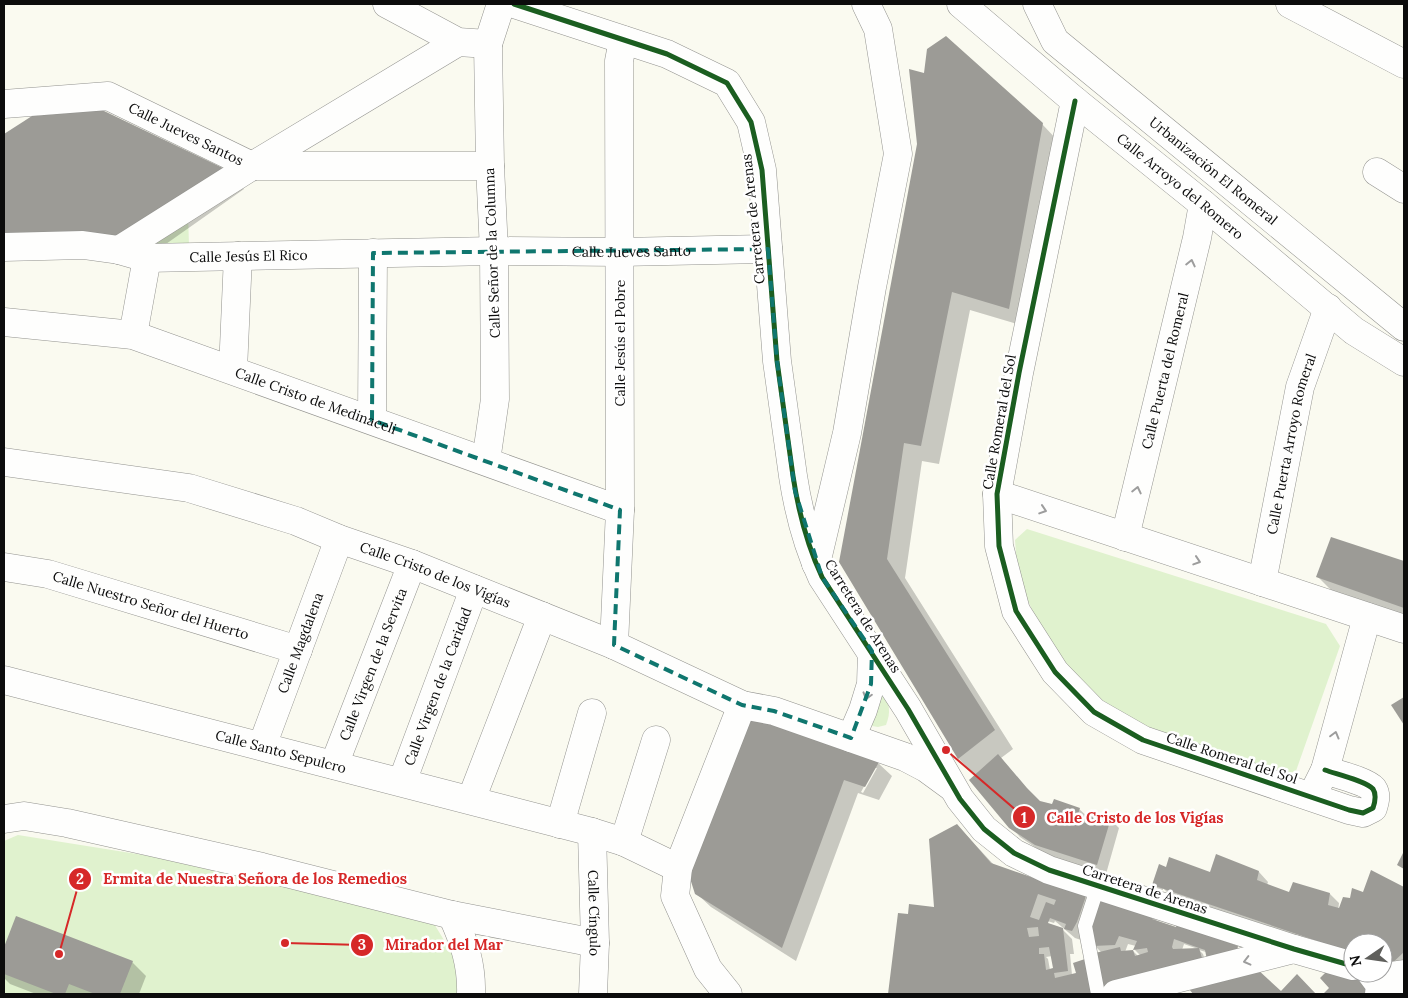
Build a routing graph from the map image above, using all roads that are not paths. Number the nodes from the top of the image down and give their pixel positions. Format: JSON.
{"nodes":[{"id":1,"x":387,"y":4,"type":"edge"},
{"id":2,"x":501,"y":4,"type":"edge"},
{"id":3,"x":514,"y":4,"type":"edge"},
{"id":4,"x":866,"y":4,"type":"edge"},
{"id":5,"x":960,"y":4,"type":"edge"},
{"id":6,"x":1037,"y":4,"type":"edge"},
{"id":7,"x":1290,"y":4,"type":"edge"},
{"id":8,"x":623,"y":40,"type":"junction"},
{"id":9,"x":458,"y":42,"type":"junction"},
{"id":10,"x":488,"y":44,"type":"junction"},
{"id":11,"x":1404,"y":64,"type":"edge"},
{"id":12,"x":1074,"y":101,"type":"junction"},
{"id":13,"x":5,"y":106,"type":"edge"},
{"id":14,"x":252,"y":166,"type":"junction"},
{"id":15,"x":490,"y":166,"type":"junction"},
{"id":16,"x":1377,"y":172,"type":"dead end"},
{"id":17,"x":1404,"y":189,"type":"edge"},
{"id":18,"x":1203,"y":204,"type":"junction"},
{"id":19,"x":4,"y":247,"type":"edge"},
{"id":20,"x":768,"y":249,"type":"junction"},
{"id":21,"x":119,"y":250,"type":"junction"},
{"id":22,"x":494,"y":251,"type":"junction"},
{"id":23,"x":620,"y":252,"type":"junction"},
{"id":24,"x":374,"y":253,"type":"junction"},
{"id":25,"x":238,"y":256,"type":"junction"},
{"id":26,"x":146,"y":258,"type":"junction"},
{"id":27,"x":1328,"y":308,"type":"junction"},
{"id":28,"x":4,"y":322,"type":"edge"},
{"id":29,"x":1404,"y":327,"type":"edge"},
{"id":30,"x":133,"y":336,"type":"junction"},
{"id":31,"x":1404,"y":362,"type":"edge"},
{"id":32,"x":233,"y":370,"type":"junction"},
{"id":33,"x":372,"y":420,"type":"junction"},
{"id":34,"x":486,"y":461,"type":"junction"},
{"id":35,"x":4,"y":462,"type":"edge"},
{"id":36,"x":997,"y":494,"type":"junction"},
{"id":37,"x":620,"y":510,"type":"junction"},
{"id":38,"x":1125,"y":537,"type":"junction"},
{"id":39,"x":339,"y":539,"type":"junction"},
{"id":40,"x":412,"y":564,"type":"junction"},
{"id":41,"x":816,"y":564,"type":"junction"},
{"id":42,"x":5,"y":574,"type":"edge"},
{"id":43,"x":1262,"y":582,"type":"junction"},
{"id":44,"x":474,"y":589,"type":"junction"},
{"id":45,"x":542,"y":616,"type":"junction"},
{"id":46,"x":1367,"y":617,"type":"junction"},
{"id":47,"x":1404,"y":629,"type":"edge"},
{"id":48,"x":614,"y":646,"type":"junction"},
{"id":49,"x":298,"y":650,"type":"junction"},
{"id":50,"x":872,"y":651,"type":"junction"},
{"id":51,"x":4,"y":680,"type":"edge"},
{"id":52,"x":742,"y":705,"type":"junction"},
{"id":53,"x":908,"y":709,"type":"junction"},
{"id":54,"x":592,"y":713,"type":"dead end"},
{"id":55,"x":851,"y":738,"type":"junction"},
{"id":56,"x":656,"y":740,"type":"dead end"},
{"id":57,"x":262,"y":746,"type":"junction"},
{"id":58,"x":883,"y":749,"type":"junction"},
{"id":59,"x":334,"y":765,"type":"junction"},
{"id":60,"x":1325,"y":770,"type":"junction"},
{"id":61,"x":402,"y":782,"type":"junction"},
{"id":62,"x":952,"y":788,"type":"junction"},
{"id":63,"x":1312,"y":796,"type":"junction"},
{"id":64,"x":471,"y":800,"type":"junction"},
{"id":65,"x":4,"y":820,"type":"edge"},
{"id":66,"x":560,"y":824,"type":"junction"},
{"id":67,"x":592,"y":832,"type":"junction"},
{"id":68,"x":624,"y":842,"type":"junction"},
{"id":69,"x":678,"y":868,"type":"junction"},
{"id":70,"x":1098,"y":886,"type":"junction"},
{"id":71,"x":452,"y":915,"type":"junction"},
{"id":72,"x":596,"y":944,"type":"junction"},
{"id":73,"x":1294,"y":949,"type":"junction"},
{"id":74,"x":1343,"y":963,"type":"edge"},
{"id":75,"x":471,"y":994,"type":"edge"},
{"id":76,"x":593,"y":994,"type":"edge"},
{"id":77,"x":728,"y":994,"type":"edge"},
{"id":78,"x":1098,"y":994,"type":"edge"},
{"id":79,"x":1116,"y":994,"type":"edge"}],
"edges":[{"from":1,"to":9,"type":"street"},
{"from":2,"to":10,"type":"street","name":"Calle Señor de la Columna"},
{"from":3,"to":8,"type":"street","name":"Carretera de Arenas"},
{"from":4,"to":41,"type":"street"},
{"from":5,"to":12,"type":"street","name":"Calle Arroyo del Romero"},
{"from":6,"to":29,"type":"street","name":"Urbanización El Romeral"},
{"from":7,"to":11,"type":"street"},
{"from":8,"to":20,"type":"street","name":"Carretera de Arenas"},
{"from":8,"to":23,"type":"street","name":"Calle Jesús el Pobre"},
{"from":9,"to":10,"type":"street"},
{"from":9,"to":14,"type":"street"},
{"from":10,"to":15,"type":"street","name":"Calle Señor de la Columna"},
{"from":12,"to":18,"type":"street","name":"Calle Arroyo del Romero"},
{"from":12,"to":36,"type":"street","name":"Calle Romeral del Sol"},
{"from":13,"to":14,"type":"street","name":"Calle Jueves Santos"},
{"from":14,"to":15,"type":"street","name":"Calle Jueves Santos"},
{"from":14,"to":21,"type":"street"},
{"from":15,"to":22,"type":"street","name":"Calle Señor de la Columna"},
{"from":16,"to":17,"type":"street"},
{"from":18,"to":27,"type":"street","name":"Calle Arroyo del Romero"},
{"from":38,"to":18,"type":"street","name":"Calle Puerta del Romeral","one_way":true},
{"from":19,"to":21,"type":"street","name":"Calle Jesús El Rico"},
{"from":20,"to":23,"type":"street","name":"Calle Jueves Santo"},
{"from":20,"to":41,"type":"street","name":"Carretera de Arenas"},
{"from":21,"to":26,"type":"street","name":"Calle Jesús El Rico"},
{"from":22,"to":23,"type":"street","name":"Calle Jueves Santo"},
{"from":22,"to":24,"type":"street","name":"Calle Jesús El Rico"},
{"from":22,"to":34,"type":"street","name":"Calle Señor de la Columna"},
{"from":23,"to":37,"type":"street","name":"Calle Jesús el Pobre"},
{"from":24,"to":25,"type":"street","name":"Calle Jesús El Rico"},
{"from":24,"to":33,"type":"street"},
{"from":25,"to":26,"type":"street","name":"Calle Jesús El Rico"},
{"from":25,"to":32,"type":"street"},
{"from":26,"to":30,"type":"street"},
{"from":27,"to":31,"type":"street","name":"Calle Arroyo del Romero"},
{"from":27,"to":43,"type":"street","name":"Calle Puerta Arroyo Romeral"},
{"from":28,"to":30,"type":"street","name":"Calle Cristo de Medinaceli"},
{"from":30,"to":32,"type":"street","name":"Calle Cristo de Medinaceli"},
{"from":32,"to":33,"type":"street","name":"Calle Cristo de Medinaceli"},
{"from":33,"to":34,"type":"street","name":"Calle Cristo de Medinaceli"},
{"from":34,"to":37,"type":"street","name":"Calle Cristo de Medinaceli"},
{"from":35,"to":39,"type":"street","name":"Calle Cristo de los Vigías"},
{"from":36,"to":38,"type":"street","one_way":true},
{"from":36,"to":63,"type":"street","name":"Calle Romeral del Sol"},
{"from":37,"to":48,"type":"street","name":"Calle Jesús el Pobre"},
{"from":38,"to":43,"type":"street","one_way":true},
{"from":39,"to":40,"type":"street","name":"Calle Cristo de los Vigías"},
{"from":39,"to":49,"type":"street","name":"Calle Magdalena"},
{"from":40,"to":44,"type":"street","name":"Calle Cristo de los Vigías"},
{"from":40,"to":59,"type":"street","name":"Calle Virgen de la Servita"},
{"from":41,"to":50,"type":"street","name":"Carretera de Arenas"},
{"from":42,"to":49,"type":"street","name":"Calle Nuestro Señor del Huerto"},
{"from":43,"to":46,"type":"street"},
{"from":44,"to":45,"type":"street","name":"Calle Cristo de los Vigías"},
{"from":44,"to":61,"type":"street","name":"Calle Virgen de la Caridad"},
{"from":45,"to":48,"type":"street","name":"Calle Cristo de los Vigías"},
{"from":45,"to":64,"type":"street"},
{"from":46,"to":47,"type":"street"},
{"from":60,"to":46,"type":"street","name":"Calle Romeral del Sol","one_way":true},
{"from":48,"to":52,"type":"street","name":"Calle Cristo de los Vigías"},
{"from":49,"to":57,"type":"street","name":"Calle Magdalena"},
{"from":50,"to":53,"type":"street","name":"Carretera de Arenas"},
{"from":50,"to":55,"type":"street","one_way":true},
{"from":51,"to":57,"type":"street","name":"Calle Santo Sepulcro"},
{"from":52,"to":55,"type":"street","name":"Calle Cristo de los Vigías"},
{"from":52,"to":69,"type":"street"},
{"from":53,"to":58,"type":"street"},
{"from":53,"to":62,"type":"street","name":"Carretera de Arenas"},
{"from":54,"to":66,"type":"street"},
{"from":55,"to":58,"type":"street","name":"Calle Cristo de los Vigías"},
{"from":56,"to":68,"type":"street"},
{"from":57,"to":59,"type":"street","name":"Calle Santo Sepulcro"},
{"from":58,"to":62,"type":"street","name":"Calle Cristo de los Vigías"},
{"from":59,"to":61,"type":"street","name":"Calle Santo Sepulcro"},
{"from":60,"to":63,"type":"street","name":"Calle Romeral del Sol"},
{"from":60,"to":63,"type":"street","name":"Calle Romeral del Sol"},
{"from":61,"to":64,"type":"street","name":"Calle Santo Sepulcro"},
{"from":62,"to":70,"type":"street","name":"Carretera de Arenas"},
{"from":64,"to":66,"type":"street","name":"Calle Santo Sepulcro"},
{"from":65,"to":71,"type":"street"},
{"from":66,"to":67,"type":"street","name":"Calle Santo Sepulcro"},
{"from":67,"to":68,"type":"street","name":"Calle Santo Sepulcro"},
{"from":67,"to":72,"type":"street","name":"Calle Cíngulo"},
{"from":68,"to":69,"type":"street","name":"Calle Santo Sepulcro"},
{"from":69,"to":77,"type":"street"},
{"from":70,"to":73,"type":"street","name":"Carretera de Arenas"},
{"from":70,"to":78,"type":"lane"},
{"from":71,"to":72,"type":"street"},
{"from":71,"to":75,"type":"street"},
{"from":72,"to":76,"type":"street","name":"Calle Cíngulo"},
{"from":73,"to":74,"type":"street","name":"Carretera de Arenas"},
{"from":73,"to":79,"type":"street","one_way":true}]}
